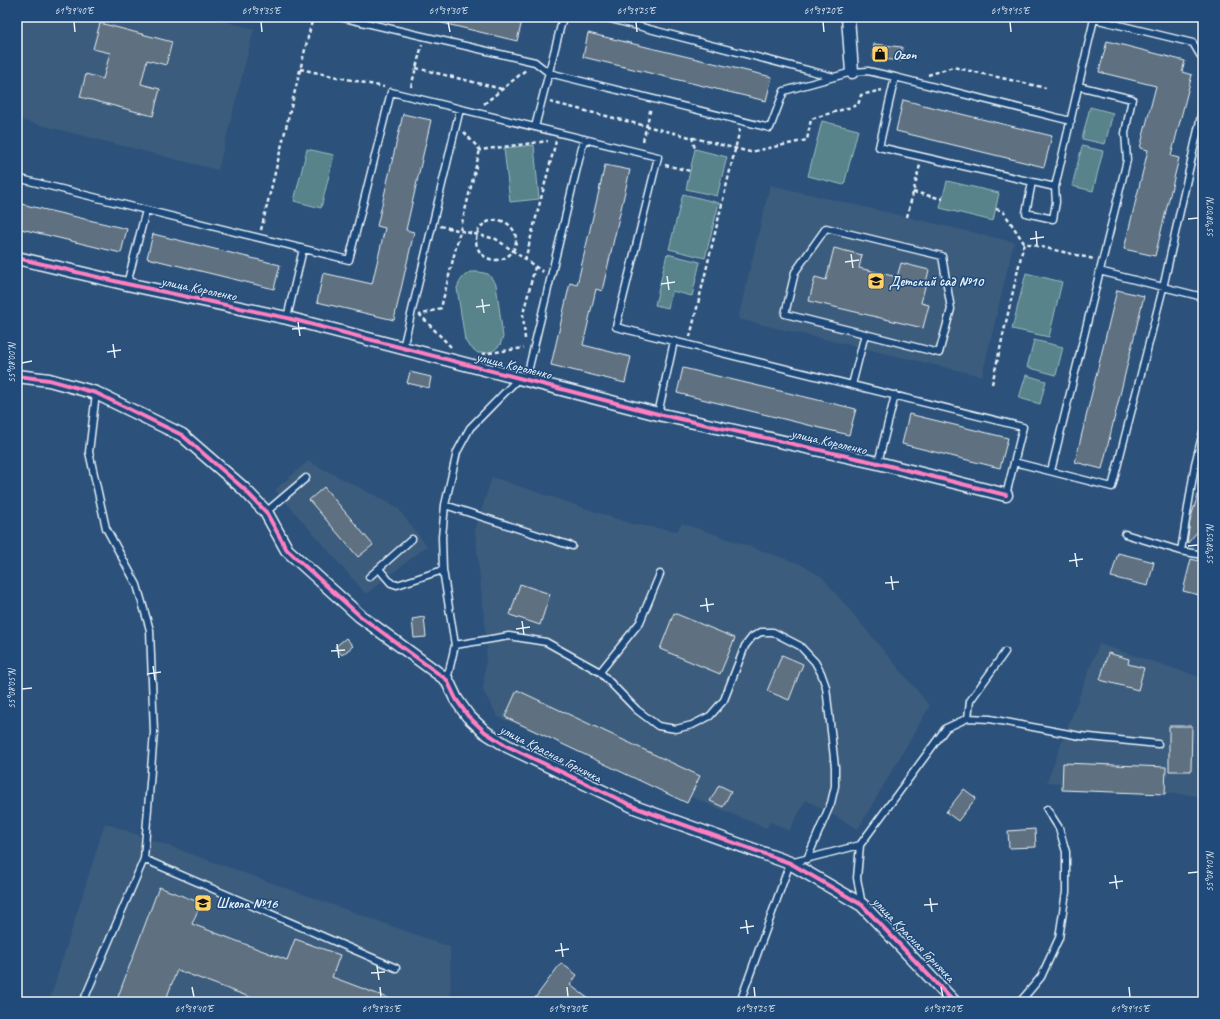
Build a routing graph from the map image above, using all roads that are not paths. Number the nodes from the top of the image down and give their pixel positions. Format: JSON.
{"nodes":[{"id":1,"x":340,"y":17,"type":"edge"},
{"id":2,"x":563,"y":17,"type":"edge"},
{"id":3,"x":603,"y":17,"type":"edge"},
{"id":4,"x":848,"y":17,"type":"edge"},
{"id":5,"x":1203,"y":60,"type":"edge"},
{"id":6,"x":852,"y":72,"type":"junction"},
{"id":7,"x":549,"y":73,"type":"junction"},
{"id":8,"x":834,"y":77,"type":"junction"},
{"id":9,"x":895,"y":77,"type":"junction"},
{"id":10,"x":1078,"y":86,"type":"junction"},
{"id":11,"x":460,"y":108,"type":"junction"},
{"id":12,"x":1203,"y":108,"type":"edge"},
{"id":13,"x":1071,"y":120,"type":"junction"},
{"id":14,"x":535,"y":127,"type":"junction"},
{"id":15,"x":584,"y":139,"type":"junction"},
{"id":16,"x":17,"y":178,"type":"edge"},
{"id":17,"x":1032,"y":182,"type":"junction"},
{"id":18,"x":1055,"y":187,"type":"junction"},
{"id":19,"x":146,"y":210,"type":"junction"},
{"id":20,"x":303,"y":249,"type":"junction"},
{"id":21,"x":17,"y":258,"type":"edge"},
{"id":22,"x":1099,"y":271,"type":"junction"},
{"id":23,"x":127,"y":284,"type":"junction"},
{"id":24,"x":1163,"y":288,"type":"junction"},
{"id":25,"x":1203,"y":297,"type":"edge"},
{"id":26,"x":286,"y":318,"type":"junction"},
{"id":27,"x":865,"y":334,"type":"junction"},
{"id":28,"x":674,"y":341,"type":"junction"},
{"id":29,"x":403,"y":348,"type":"junction"},
{"id":30,"x":17,"y":376,"type":"edge"},
{"id":31,"x":523,"y":379,"type":"junction"},
{"id":32,"x":852,"y":385,"type":"junction"},
{"id":33,"x":96,"y":393,"type":"junction"},
{"id":34,"x":895,"y":395,"type":"junction"},
{"id":35,"x":658,"y":414,"type":"junction"},
{"id":36,"x":1203,"y":432,"type":"edge"},
{"id":37,"x":1014,"y":462,"type":"junction"},
{"id":38,"x":878,"y":463,"type":"junction"},
{"id":39,"x":1051,"y":471,"type":"junction"},
{"id":40,"x":306,"y":478,"type":"dead end"},
{"id":41,"x":1006,"y":495,"type":"joint"},
{"id":42,"x":445,"y":505,"type":"junction"},
{"id":43,"x":266,"y":512,"type":"junction"},
{"id":44,"x":1124,"y":534,"type":"dead end"},
{"id":45,"x":412,"y":539,"type":"dead end"},
{"id":46,"x":572,"y":546,"type":"dead end"},
{"id":47,"x":1181,"y":551,"type":"junction"},
{"id":48,"x":1203,"y":555,"type":"edge"},
{"id":49,"x":379,"y":569,"type":"junction"},
{"id":50,"x":443,"y":570,"type":"junction"},
{"id":51,"x":660,"y":574,"type":"dead end"},
{"id":52,"x":369,"y":577,"type":"dead end"},
{"id":53,"x":455,"y":645,"type":"junction"},
{"id":54,"x":1005,"y":652,"type":"dead end"},
{"id":55,"x":600,"y":672,"type":"junction"},
{"id":56,"x":447,"y":680,"type":"junction"},
{"id":57,"x":968,"y":718,"type":"junction"},
{"id":58,"x":1158,"y":744,"type":"dead end"},
{"id":59,"x":1047,"y":809,"type":"dead end"},
{"id":60,"x":860,"y":845,"type":"junction"},
{"id":61,"x":144,"y":859,"type":"junction"},
{"id":62,"x":807,"y":859,"type":"junction"},
{"id":63,"x":790,"y":863,"type":"junction"},
{"id":64,"x":862,"y":905,"type":"junction"},
{"id":65,"x":396,"y":968,"type":"dead end"},
{"id":66,"x":83,"y":1002,"type":"edge"},
{"id":67,"x":740,"y":1002,"type":"edge"},
{"id":68,"x":954,"y":1002,"type":"edge"},
{"id":69,"x":1020,"y":1002,"type":"edge"}],
"edges":[{"from":1,"to":7,"type":"lane"},
{"from":2,"to":7,"type":"lane"},
{"from":3,"to":8,"type":"lane"},
{"from":4,"to":6,"type":"street"},
{"from":5,"to":10,"type":"lane"},
{"from":6,"to":8,"type":"lane"},
{"from":6,"to":9,"type":"lane"},
{"from":7,"to":8,"type":"lane"},
{"from":7,"to":14,"type":"lane"},
{"from":9,"to":13,"type":"lane"},
{"from":9,"to":17,"type":"lane"},
{"from":10,"to":13,"type":"lane"},
{"from":10,"to":22,"type":"lane"},
{"from":11,"to":14,"type":"lane"},
{"from":11,"to":20,"type":"lane"},
{"from":11,"to":29,"type":"lane"},
{"from":12,"to":24,"type":"lane"},
{"from":13,"to":18,"type":"lane"},
{"from":14,"to":15,"type":"lane"},
{"from":15,"to":28,"type":"lane"},
{"from":15,"to":31,"type":"lane"},
{"from":16,"to":19,"type":"lane"},
{"from":17,"to":18,"type":"lane"},
{"from":17,"to":18,"type":"lane"},
{"from":19,"to":20,"type":"lane"},
{"from":19,"to":23,"type":"lane"},
{"from":20,"to":26,"type":"lane"},
{"from":21,"to":23,"type":"street","name":"улица Короленко"},
{"from":22,"to":24,"type":"lane"},
{"from":22,"to":39,"type":"lane"},
{"from":23,"to":26,"type":"street","name":"улица Короленко"},
{"from":24,"to":25,"type":"lane"},
{"from":24,"to":39,"type":"lane"},
{"from":26,"to":29,"type":"street","name":"улица Короленко"},
{"from":27,"to":27,"type":"lane"},
{"from":27,"to":32,"type":"lane"},
{"from":28,"to":32,"type":"lane"},
{"from":28,"to":35,"type":"lane"},
{"from":29,"to":31,"type":"street","name":"улица Короленко"},
{"from":30,"to":33,"type":"street","name":"улица Красная Горнячка"},
{"from":31,"to":35,"type":"street","name":"улица Короленко"},
{"from":31,"to":42,"type":"lane"},
{"from":32,"to":34,"type":"lane"},
{"from":33,"to":43,"type":"street","name":"улица Красная Горнячка"},
{"from":33,"to":61,"type":"lane"},
{"from":34,"to":37,"type":"lane"},
{"from":34,"to":38,"type":"lane","name":"улица Короленко"},
{"from":35,"to":38,"type":"street","name":"улица Короленко"},
{"from":36,"to":47,"type":"lane"},
{"from":37,"to":39,"type":"lane"},
{"from":37,"to":41,"type":"lane"},
{"from":38,"to":41,"type":"street","name":"улица Короленко"},
{"from":40,"to":43,"type":"lane"},
{"from":42,"to":46,"type":"lane"},
{"from":42,"to":50,"type":"lane"},
{"from":43,"to":56,"type":"street","name":"улица Красная Горнячка"},
{"from":44,"to":47,"type":"lane"},
{"from":45,"to":49,"type":"lane"},
{"from":47,"to":48,"type":"lane"},
{"from":49,"to":50,"type":"lane"},
{"from":49,"to":52,"type":"lane"},
{"from":50,"to":53,"type":"lane"},
{"from":51,"to":55,"type":"lane"},
{"from":53,"to":55,"type":"lane"},
{"from":53,"to":56,"type":"lane"},
{"from":54,"to":57,"type":"lane"},
{"from":55,"to":62,"type":"lane"},
{"from":56,"to":63,"type":"street","name":"улица Красная Горнячка"},
{"from":57,"to":58,"type":"lane"},
{"from":57,"to":60,"type":"lane"},
{"from":59,"to":69,"type":"lane"},
{"from":60,"to":62,"type":"lane"},
{"from":60,"to":64,"type":"lane"},
{"from":61,"to":65,"type":"lane"},
{"from":61,"to":66,"type":"lane"},
{"from":62,"to":63,"type":"lane"},
{"from":63,"to":64,"type":"street","name":"улица Красная Горнячка"},
{"from":63,"to":67,"type":"lane"},
{"from":64,"to":68,"type":"street","name":"улица Красная Горнячка"}]}
